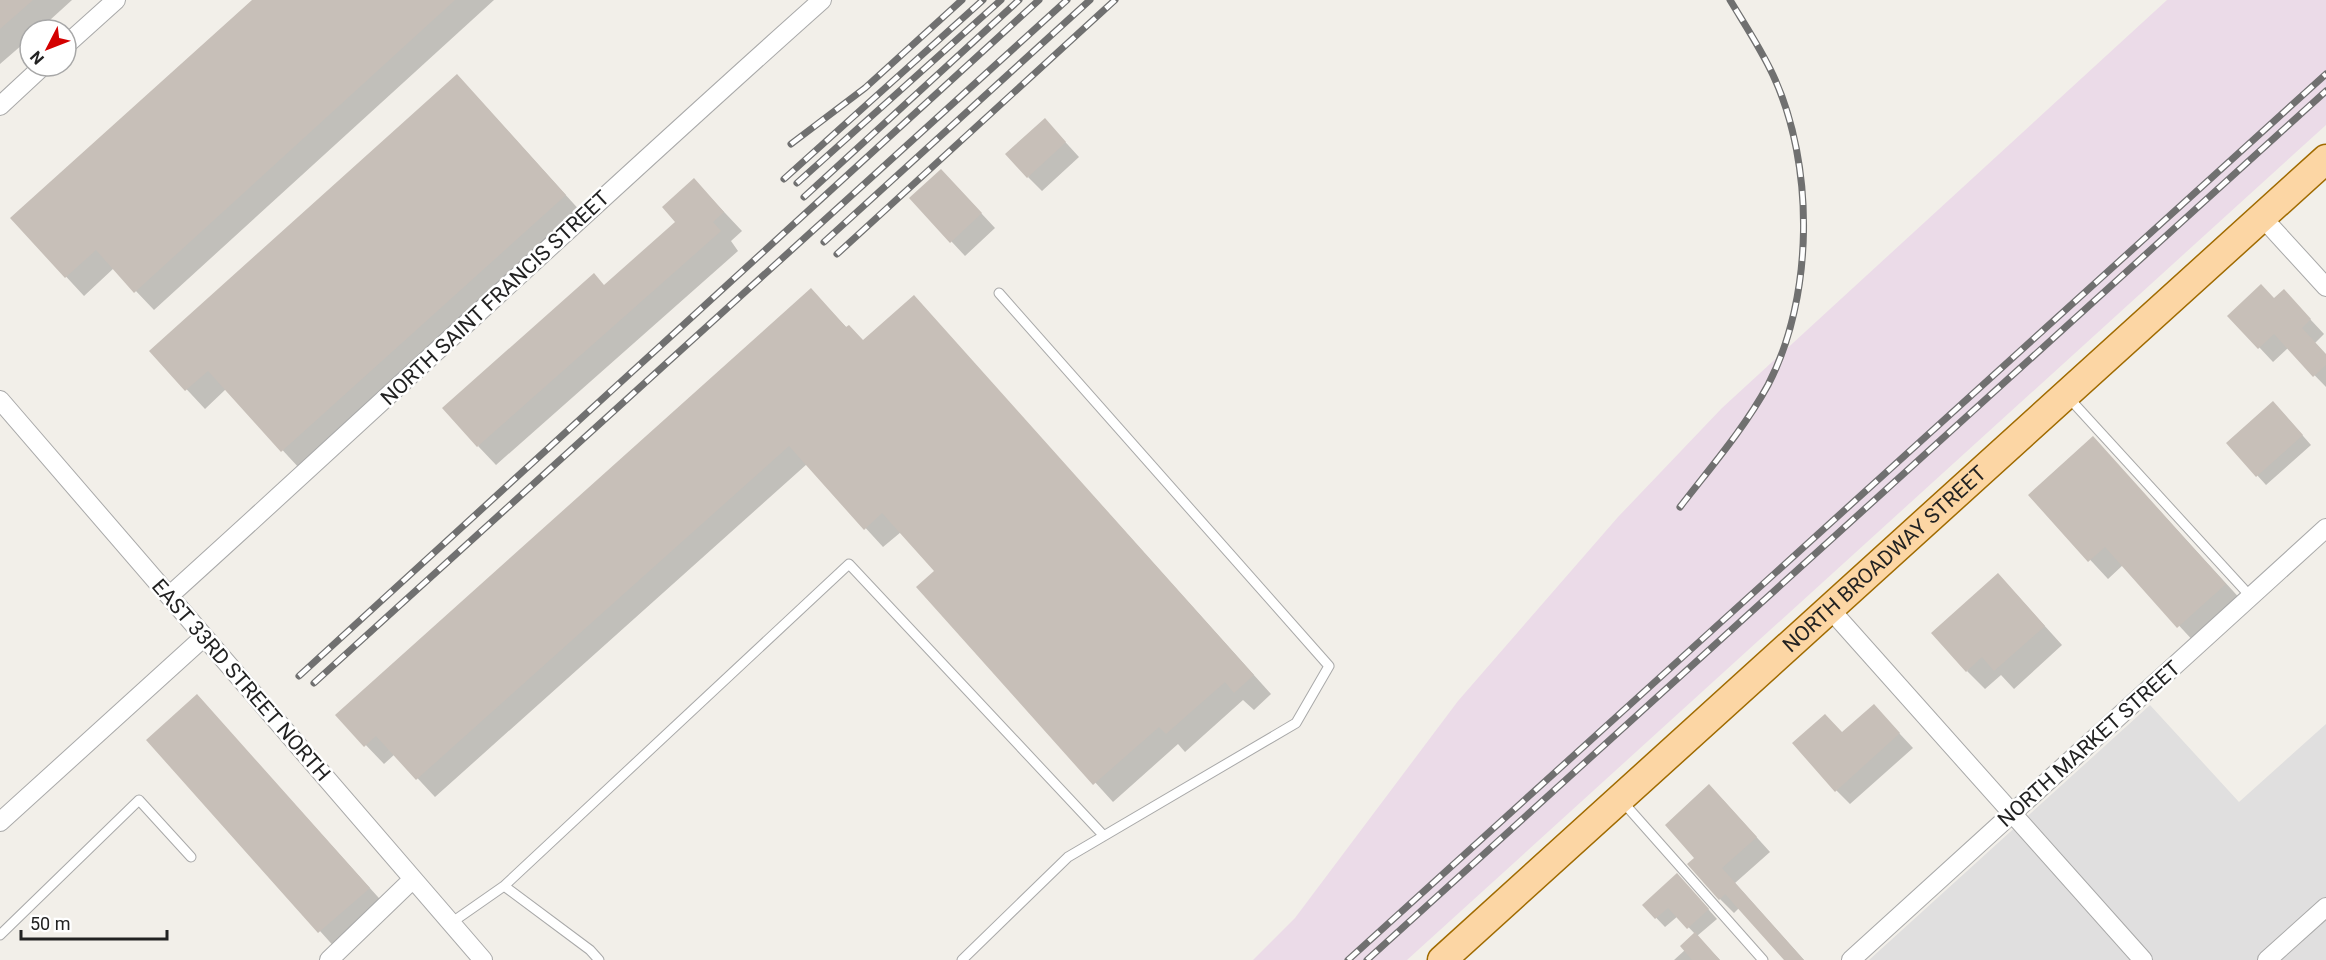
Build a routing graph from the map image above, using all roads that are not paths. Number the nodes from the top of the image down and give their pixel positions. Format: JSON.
{"nodes":[{"id":1,"x":116,"y":0,"type":"edge"},
{"id":2,"x":822,"y":0,"type":"edge"},
{"id":3,"x":78,"y":34,"type":"edge"},
{"id":4,"x":31,"y":78,"type":"edge"},
{"id":5,"x":0,"y":106,"type":"edge"},
{"id":6,"x":2326,"y":159,"type":"edge"},
{"id":7,"x":2262,"y":217,"type":"junction"},
{"id":8,"x":2326,"y":287,"type":"edge"},
{"id":9,"x":999,"y":293,"type":"dead end"},
{"id":10,"x":2066,"y":395,"type":"junction"},
{"id":11,"x":1,"y":402,"type":"edge"},
{"id":12,"x":2326,"y":528,"type":"edge"},
{"id":13,"x":169,"y":596,"type":"junction"},
{"id":14,"x":2251,"y":597,"type":"junction"},
{"id":15,"x":1830,"y":609,"type":"junction"},
{"id":16,"x":204,"y":637,"type":"junction"},
{"id":17,"x":1620,"y":799,"type":"junction"},
{"id":18,"x":2013,"y":814,"type":"junction"},
{"id":19,"x":0,"y":822,"type":"edge"},
{"id":20,"x":1104,"y":836,"type":"junction"},
{"id":21,"x":191,"y":857,"type":"dead end"},
{"id":22,"x":413,"y":879,"type":"junction"},
{"id":23,"x":504,"y":886,"type":"junction"},
{"id":24,"x":2326,"y":907,"type":"edge"},
{"id":25,"x":451,"y":923,"type":"junction"},
{"id":26,"x":0,"y":935,"type":"edge"},
{"id":27,"x":329,"y":960,"type":"edge"},
{"id":28,"x":483,"y":960,"type":"edge"},
{"id":29,"x":598,"y":960,"type":"edge"},
{"id":30,"x":962,"y":960,"type":"edge"},
{"id":31,"x":1442,"y":960,"type":"edge"},
{"id":32,"x":1763,"y":960,"type":"edge"},
{"id":33,"x":1851,"y":960,"type":"edge"},
{"id":34,"x":2143,"y":960,"type":"edge"},
{"id":35,"x":2267,"y":960,"type":"edge"}],
"edges":[{"from":1,"to":3,"type":"street"},
{"from":2,"to":13,"type":"street","name":"NORTH SAINT FRANCIS STREET"},
{"from":4,"to":5,"type":"street"},
{"from":6,"to":7,"type":"main road","name":"NORTH BROADWAY STREET"},
{"from":7,"to":8,"type":"street"},
{"from":7,"to":10,"type":"main road","name":"NORTH BROADWAY STREET"},
{"from":9,"to":20,"type":"lane"},
{"from":10,"to":14,"type":"lane"},
{"from":10,"to":15,"type":"main road","name":"NORTH BROADWAY STREET"},
{"from":11,"to":13,"type":"street","name":"EAST 33RD STREET NORTH"},
{"from":12,"to":14,"type":"street","name":"NORTH MARKET STREET"},
{"from":13,"to":16,"type":"street","name":"EAST 33RD STREET NORTH"},
{"from":14,"to":18,"type":"street","name":"NORTH MARKET STREET"},
{"from":15,"to":17,"type":"main road","name":"NORTH BROADWAY STREET"},
{"from":15,"to":18,"type":"street"},
{"from":16,"to":19,"type":"street"},
{"from":16,"to":22,"type":"street","name":"EAST 33RD STREET NORTH"},
{"from":17,"to":31,"type":"main road","name":"NORTH BROADWAY STREET"},
{"from":17,"to":32,"type":"lane"},
{"from":18,"to":33,"type":"street","name":"NORTH MARKET STREET"},
{"from":18,"to":34,"type":"street"},
{"from":20,"to":23,"type":"lane"},
{"from":20,"to":30,"type":"lane"},
{"from":21,"to":26,"type":"lane"},
{"from":22,"to":25,"type":"street","name":"EAST 33RD STREET NORTH"},
{"from":22,"to":27,"type":"street"},
{"from":23,"to":25,"type":"lane"},
{"from":23,"to":29,"type":"lane"},
{"from":24,"to":35,"type":"street"},
{"from":25,"to":28,"type":"street","name":"EAST 33RD STREET NORTH"}]}
